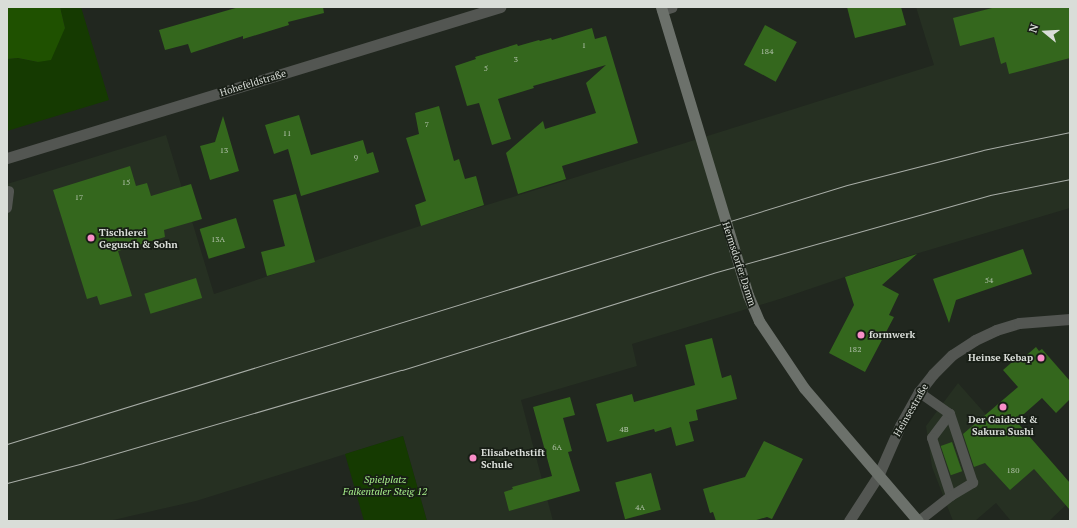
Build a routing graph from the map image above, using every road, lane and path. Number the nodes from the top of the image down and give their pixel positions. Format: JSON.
{"nodes":[{"id":1,"x":500,"y":7,"type":"edge"},
{"id":2,"x":665,"y":8,"type":"edge"},
{"id":3,"x":7,"y":158,"type":"edge"},
{"id":4,"x":9,"y":191,"type":"dead end"},
{"id":5,"x":7,"y":208,"type":"edge"},
{"id":6,"x":1070,"y":318,"type":"edge"},
{"id":7,"x":919,"y":392,"type":"junction"},
{"id":8,"x":950,"y":414,"type":"junction"},
{"id":9,"x":878,"y":476,"type":"junction"},
{"id":10,"x":952,"y":496,"type":"junction"},
{"id":11,"x":850,"y":521,"type":"edge"},
{"id":12,"x":919,"y":521,"type":"edge"}],
"edges":[{"from":1,"to":3,"type":"street","name":"Hohefeldstraße"},
{"from":2,"to":9,"type":"main road","name":"Hermsdorfer Damm"},
{"from":4,"to":5,"type":"lane"},
{"from":6,"to":7,"type":"street","name":"Heinsestraße"},
{"from":7,"to":8,"type":"lane"},
{"from":7,"to":9,"type":"street","name":"Heinsestraße"},
{"from":8,"to":10,"type":"lane"},
{"from":8,"to":10,"type":"lane"},
{"from":9,"to":11,"type":"street","name":"Heinsestraße"},
{"from":9,"to":12,"type":"main road","name":"Hermsdorfer Damm"},
{"from":10,"to":12,"type":"lane"}]}
